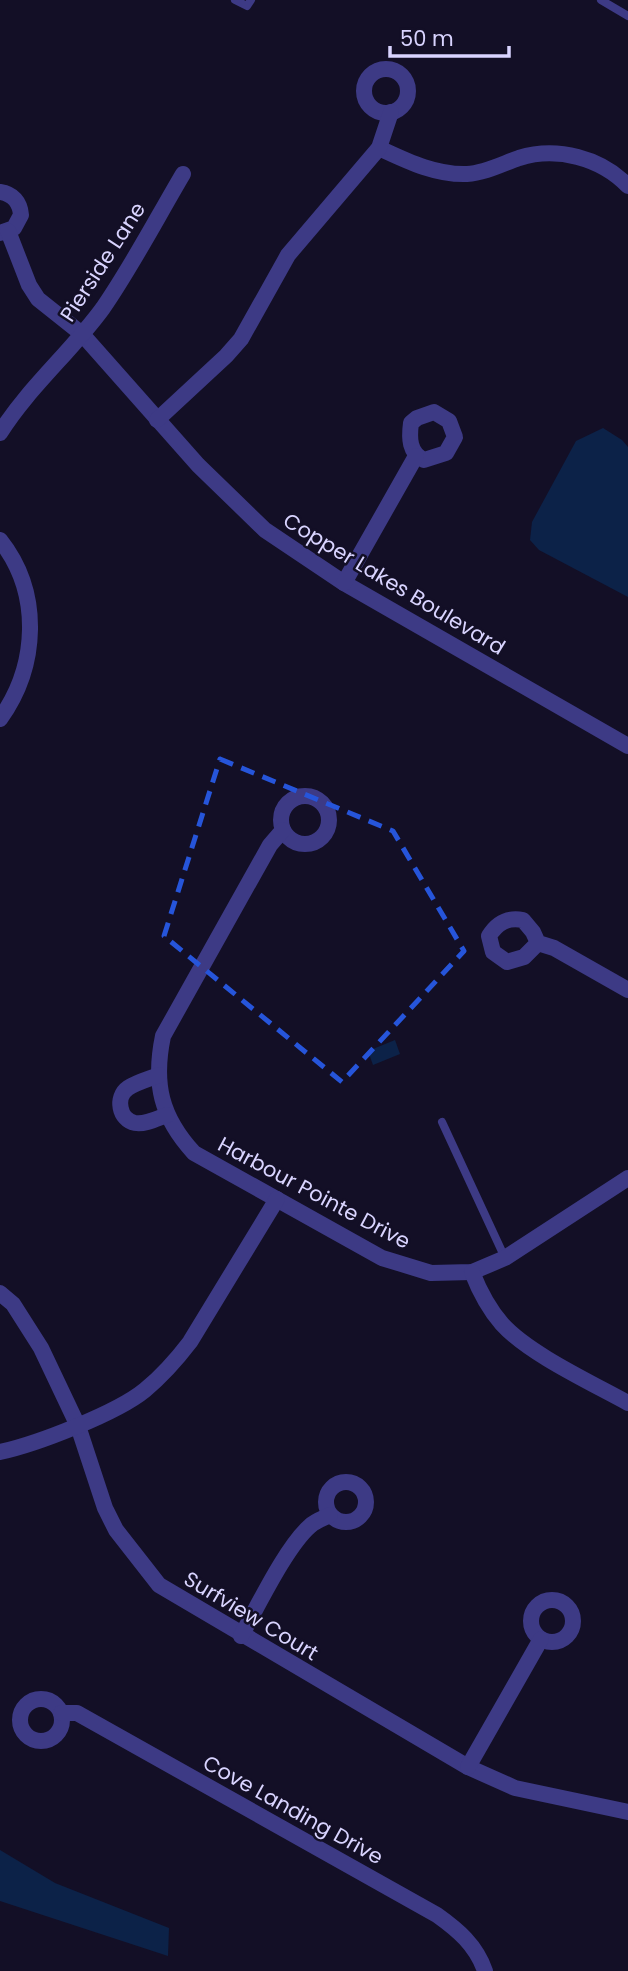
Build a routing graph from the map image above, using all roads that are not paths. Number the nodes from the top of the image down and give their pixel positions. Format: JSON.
{"nodes":[{"id":1,"x":235,"y":0,"type":"edge"},
{"id":2,"x":251,"y":0,"type":"edge"},
{"id":3,"x":601,"y":0,"type":"edge"},
{"id":4,"x":628,"y":16,"type":"edge"},
{"id":5,"x":391,"y":113,"type":"dead end"},
{"id":6,"x":379,"y":148,"type":"junction"},
{"id":7,"x":183,"y":174,"type":"dead end"},
{"id":8,"x":628,"y":186,"type":"edge"},
{"id":9,"x":0,"y":192,"type":"edge"},
{"id":10,"x":4,"y":232,"type":"edge"},
{"id":11,"x":82,"y":334,"type":"junction"},
{"id":12,"x":157,"y":420,"type":"junction"},
{"id":13,"x":0,"y":433,"type":"edge"},
{"id":14,"x":416,"y":456,"type":"dead end"},
{"id":15,"x":0,"y":540,"type":"edge"},
{"id":16,"x":344,"y":583,"type":"junction"},
{"id":17,"x":0,"y":719,"type":"edge"},
{"id":18,"x":628,"y":746,"type":"edge"},
{"id":19,"x":283,"y":830,"type":"dead end"},
{"id":20,"x":538,"y":943,"type":"dead end"},
{"id":21,"x":628,"y":990,"type":"edge"},
{"id":22,"x":159,"y":1074,"type":"junction"},
{"id":23,"x":167,"y":1115,"type":"junction"},
{"id":24,"x":442,"y":1122,"type":"dead end"},
{"id":25,"x":628,"y":1178,"type":"edge"},
{"id":26,"x":277,"y":1199,"type":"junction"},
{"id":27,"x":505,"y":1258,"type":"junction"},
{"id":28,"x":472,"y":1272,"type":"junction"},
{"id":29,"x":0,"y":1293,"type":"edge"},
{"id":30,"x":628,"y":1403,"type":"edge"},
{"id":31,"x":78,"y":1426,"type":"junction"},
{"id":32,"x":0,"y":1452,"type":"edge"},
{"id":33,"x":330,"y":1515,"type":"dead end"},
{"id":34,"x":242,"y":1636,"type":"junction"},
{"id":35,"x":541,"y":1639,"type":"dead end"},
{"id":36,"x":61,"y":1713,"type":"dead end"},
{"id":37,"x":468,"y":1767,"type":"junction"},
{"id":38,"x":628,"y":1812,"type":"edge"},
{"id":39,"x":485,"y":1971,"type":"edge"}],
"edges":[{"from":1,"to":2,"type":"lane"},
{"from":3,"to":4,"type":"lane"},
{"from":5,"to":6,"type":"street"},
{"from":6,"to":8,"type":"street"},
{"from":6,"to":12,"type":"street"},
{"from":7,"to":11,"type":"street","name":"Pierside Lane"},
{"from":9,"to":10,"type":"street","name":"Copper Lakes Boulevard"},
{"from":10,"to":11,"type":"street","name":"Copper Lakes Boulevard"},
{"from":11,"to":12,"type":"street","name":"Copper Lakes Boulevard"},
{"from":11,"to":13,"type":"street","name":"Pierside Lane"},
{"from":12,"to":16,"type":"street","name":"Copper Lakes Boulevard"},
{"from":14,"to":16,"type":"street"},
{"from":15,"to":17,"type":"street"},
{"from":16,"to":18,"type":"street","name":"Copper Lakes Boulevard"},
{"from":19,"to":22,"type":"street","name":"Harbour Pointe Drive"},
{"from":20,"to":21,"type":"street"},
{"from":22,"to":23,"type":"street","name":"Harbour Pointe Drive"},
{"from":22,"to":23,"type":"street"},
{"from":23,"to":26,"type":"street","name":"Harbour Pointe Drive"},
{"from":24,"to":27,"type":"lane"},
{"from":25,"to":27,"type":"street","name":"Harbour Pointe Drive"},
{"from":26,"to":28,"type":"street","name":"Harbour Pointe Drive"},
{"from":26,"to":31,"type":"street"},
{"from":27,"to":28,"type":"street","name":"Harbour Pointe Drive"},
{"from":28,"to":30,"type":"street"},
{"from":29,"to":31,"type":"street","name":"Surfview Court"},
{"from":31,"to":32,"type":"street"},
{"from":31,"to":34,"type":"street","name":"Surfview Court"},
{"from":33,"to":34,"type":"street"},
{"from":34,"to":37,"type":"street","name":"Surfview Court"},
{"from":35,"to":37,"type":"street"},
{"from":36,"to":39,"type":"street","name":"Cove Landing Drive"},
{"from":37,"to":38,"type":"street","name":"Surfview Court"}]}
